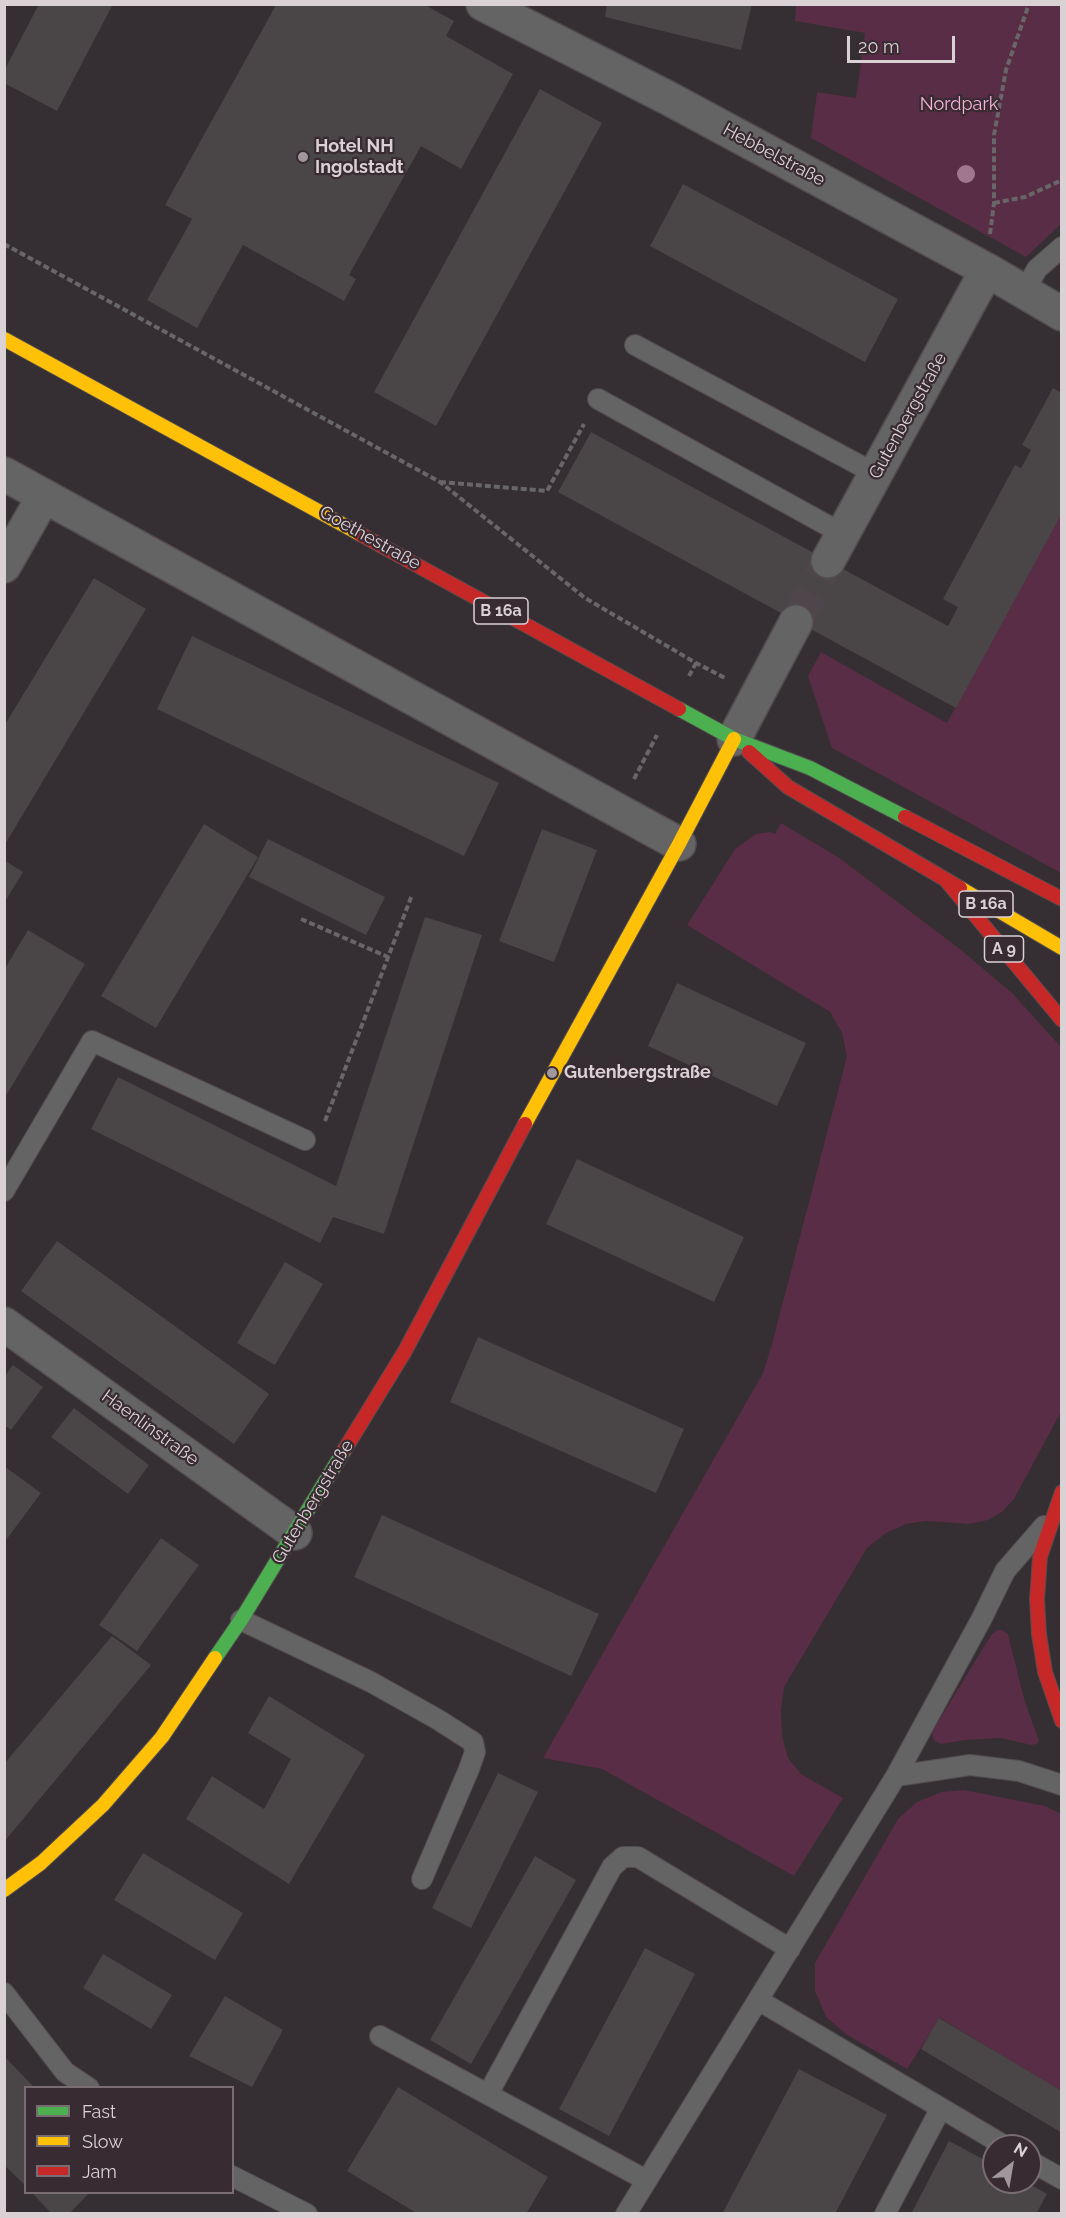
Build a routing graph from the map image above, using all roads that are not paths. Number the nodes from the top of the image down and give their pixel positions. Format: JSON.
{"nodes":[{"id":1,"x":483,"y":4,"type":"edge"},
{"id":2,"x":1062,"y":247,"type":"edge"},
{"id":3,"x":987,"y":270,"type":"junction"},
{"id":4,"x":1024,"y":292,"type":"junction"},
{"id":5,"x":1062,"y":314,"type":"edge"},
{"id":6,"x":4,"y":339,"type":"edge"},
{"id":7,"x":635,"y":345,"type":"dead end"},
{"id":8,"x":598,"y":399,"type":"road end"},
{"id":9,"x":4,"y":474,"type":"edge"},
{"id":10,"x":876,"y":474,"type":"junction"},
{"id":11,"x":44,"y":496,"type":"junction"},
{"id":12,"x":836,"y":547,"type":"joint"},
{"id":13,"x":4,"y":566,"type":"edge"},
{"id":14,"x":796,"y":622,"type":"tunnel mouth"},
{"id":15,"x":734,"y":739,"type":"junction"},
{"id":16,"x":679,"y":844,"type":"junction"},
{"id":17,"x":945,"y":879,"type":"junction"},
{"id":18,"x":1062,"y":899,"type":"edge"},
{"id":19,"x":1062,"y":948,"type":"edge"},
{"id":20,"x":1062,"y":1020,"type":"edge"},
{"id":21,"x":305,"y":1140,"type":"road end"},
{"id":22,"x":4,"y":1191,"type":"edge"},
{"id":23,"x":4,"y":1324,"type":"edge"},
{"id":24,"x":1062,"y":1492,"type":"edge"},
{"id":25,"x":1052,"y":1517,"type":"junction"},
{"id":26,"x":296,"y":1533,"type":"junction"},
{"id":27,"x":241,"y":1620,"type":"junction"},
{"id":28,"x":1062,"y":1721,"type":"edge"},
{"id":29,"x":897,"y":1776,"type":"junction"},
{"id":30,"x":1062,"y":1785,"type":"edge"},
{"id":31,"x":422,"y":1879,"type":"dead end"},
{"id":32,"x":4,"y":1890,"type":"edge"},
{"id":33,"x":790,"y":1949,"type":"junction"},
{"id":34,"x":4,"y":1993,"type":"edge"},
{"id":35,"x":758,"y":2000,"type":"junction"},
{"id":36,"x":380,"y":2036,"type":"dead end"},
{"id":37,"x":85,"y":2086,"type":"edge"},
{"id":38,"x":488,"y":2094,"type":"junction"},
{"id":39,"x":941,"y":2108,"type":"junction"},
{"id":40,"x":985,"y":2134,"type":"edge"},
{"id":41,"x":1042,"y":2168,"type":"edge"},
{"id":42,"x":234,"y":2177,"type":"edge"},
{"id":43,"x":1062,"y":2179,"type":"edge"},
{"id":44,"x":646,"y":2180,"type":"junction"},
{"id":45,"x":307,"y":2214,"type":"edge"},
{"id":46,"x":626,"y":2214,"type":"edge"},
{"id":47,"x":885,"y":2214,"type":"edge"}],
"edges":[{"from":1,"to":3,"type":"street","name":"Hebbelstraße"},
{"from":2,"to":4,"type":"lane"},
{"from":3,"to":4,"type":"street","name":"Hebbelstraße"},
{"from":3,"to":10,"type":"street","name":"Gutenbergstraße"},
{"from":4,"to":5,"type":"street","name":"Hebbelstraße"},
{"from":6,"to":15,"type":"main road","name":"Goethestraße","number":"B 16a"},
{"from":7,"to":10,"type":"lane"},
{"from":8,"to":12,"type":"lane"},
{"from":9,"to":11,"type":"street"},
{"from":10,"to":12,"type":"street","name":"Gutenbergstraße"},
{"from":11,"to":13,"type":"street"},
{"from":11,"to":16,"type":"street"},
{"from":14,"to":15,"type":"street","name":"Gutenbergstraße"},
{"from":15,"to":16,"type":"main road","name":"Gutenbergstraße"},
{"from":15,"to":17,"type":"main road","number":"B 16a"},
{"from":15,"to":18,"type":"main road","number":"B 16a"},
{"from":16,"to":26,"type":"main road","name":"Gutenbergstraße"},
{"from":17,"to":19,"type":"main road","number":"B 16a"},
{"from":17,"to":20,"type":"main road","number":"A 9"},
{"from":21,"to":22,"type":"lane"},
{"from":23,"to":26,"type":"street","name":"Haenlinstraße"},
{"from":24,"to":25,"type":"main road"},
{"from":25,"to":28,"type":"main road"},
{"from":25,"to":29,"type":"lane"},
{"from":26,"to":27,"type":"main road","name":"Gutenbergstraße"},
{"from":27,"to":31,"type":"lane"},
{"from":27,"to":32,"type":"main road","name":"Gutenbergstraße"},
{"from":29,"to":30,"type":"lane"},
{"from":29,"to":33,"type":"lane"},
{"from":33,"to":35,"type":"lane"},
{"from":33,"to":38,"type":"lane"},
{"from":34,"to":37,"type":"lane"},
{"from":35,"to":39,"type":"lane"},
{"from":35,"to":44,"type":"lane"},
{"from":36,"to":38,"type":"lane"},
{"from":38,"to":44,"type":"lane"},
{"from":39,"to":40,"type":"lane"},
{"from":39,"to":47,"type":"lane"},
{"from":41,"to":43,"type":"lane"},
{"from":42,"to":45,"type":"lane"},
{"from":44,"to":46,"type":"lane"}]}
